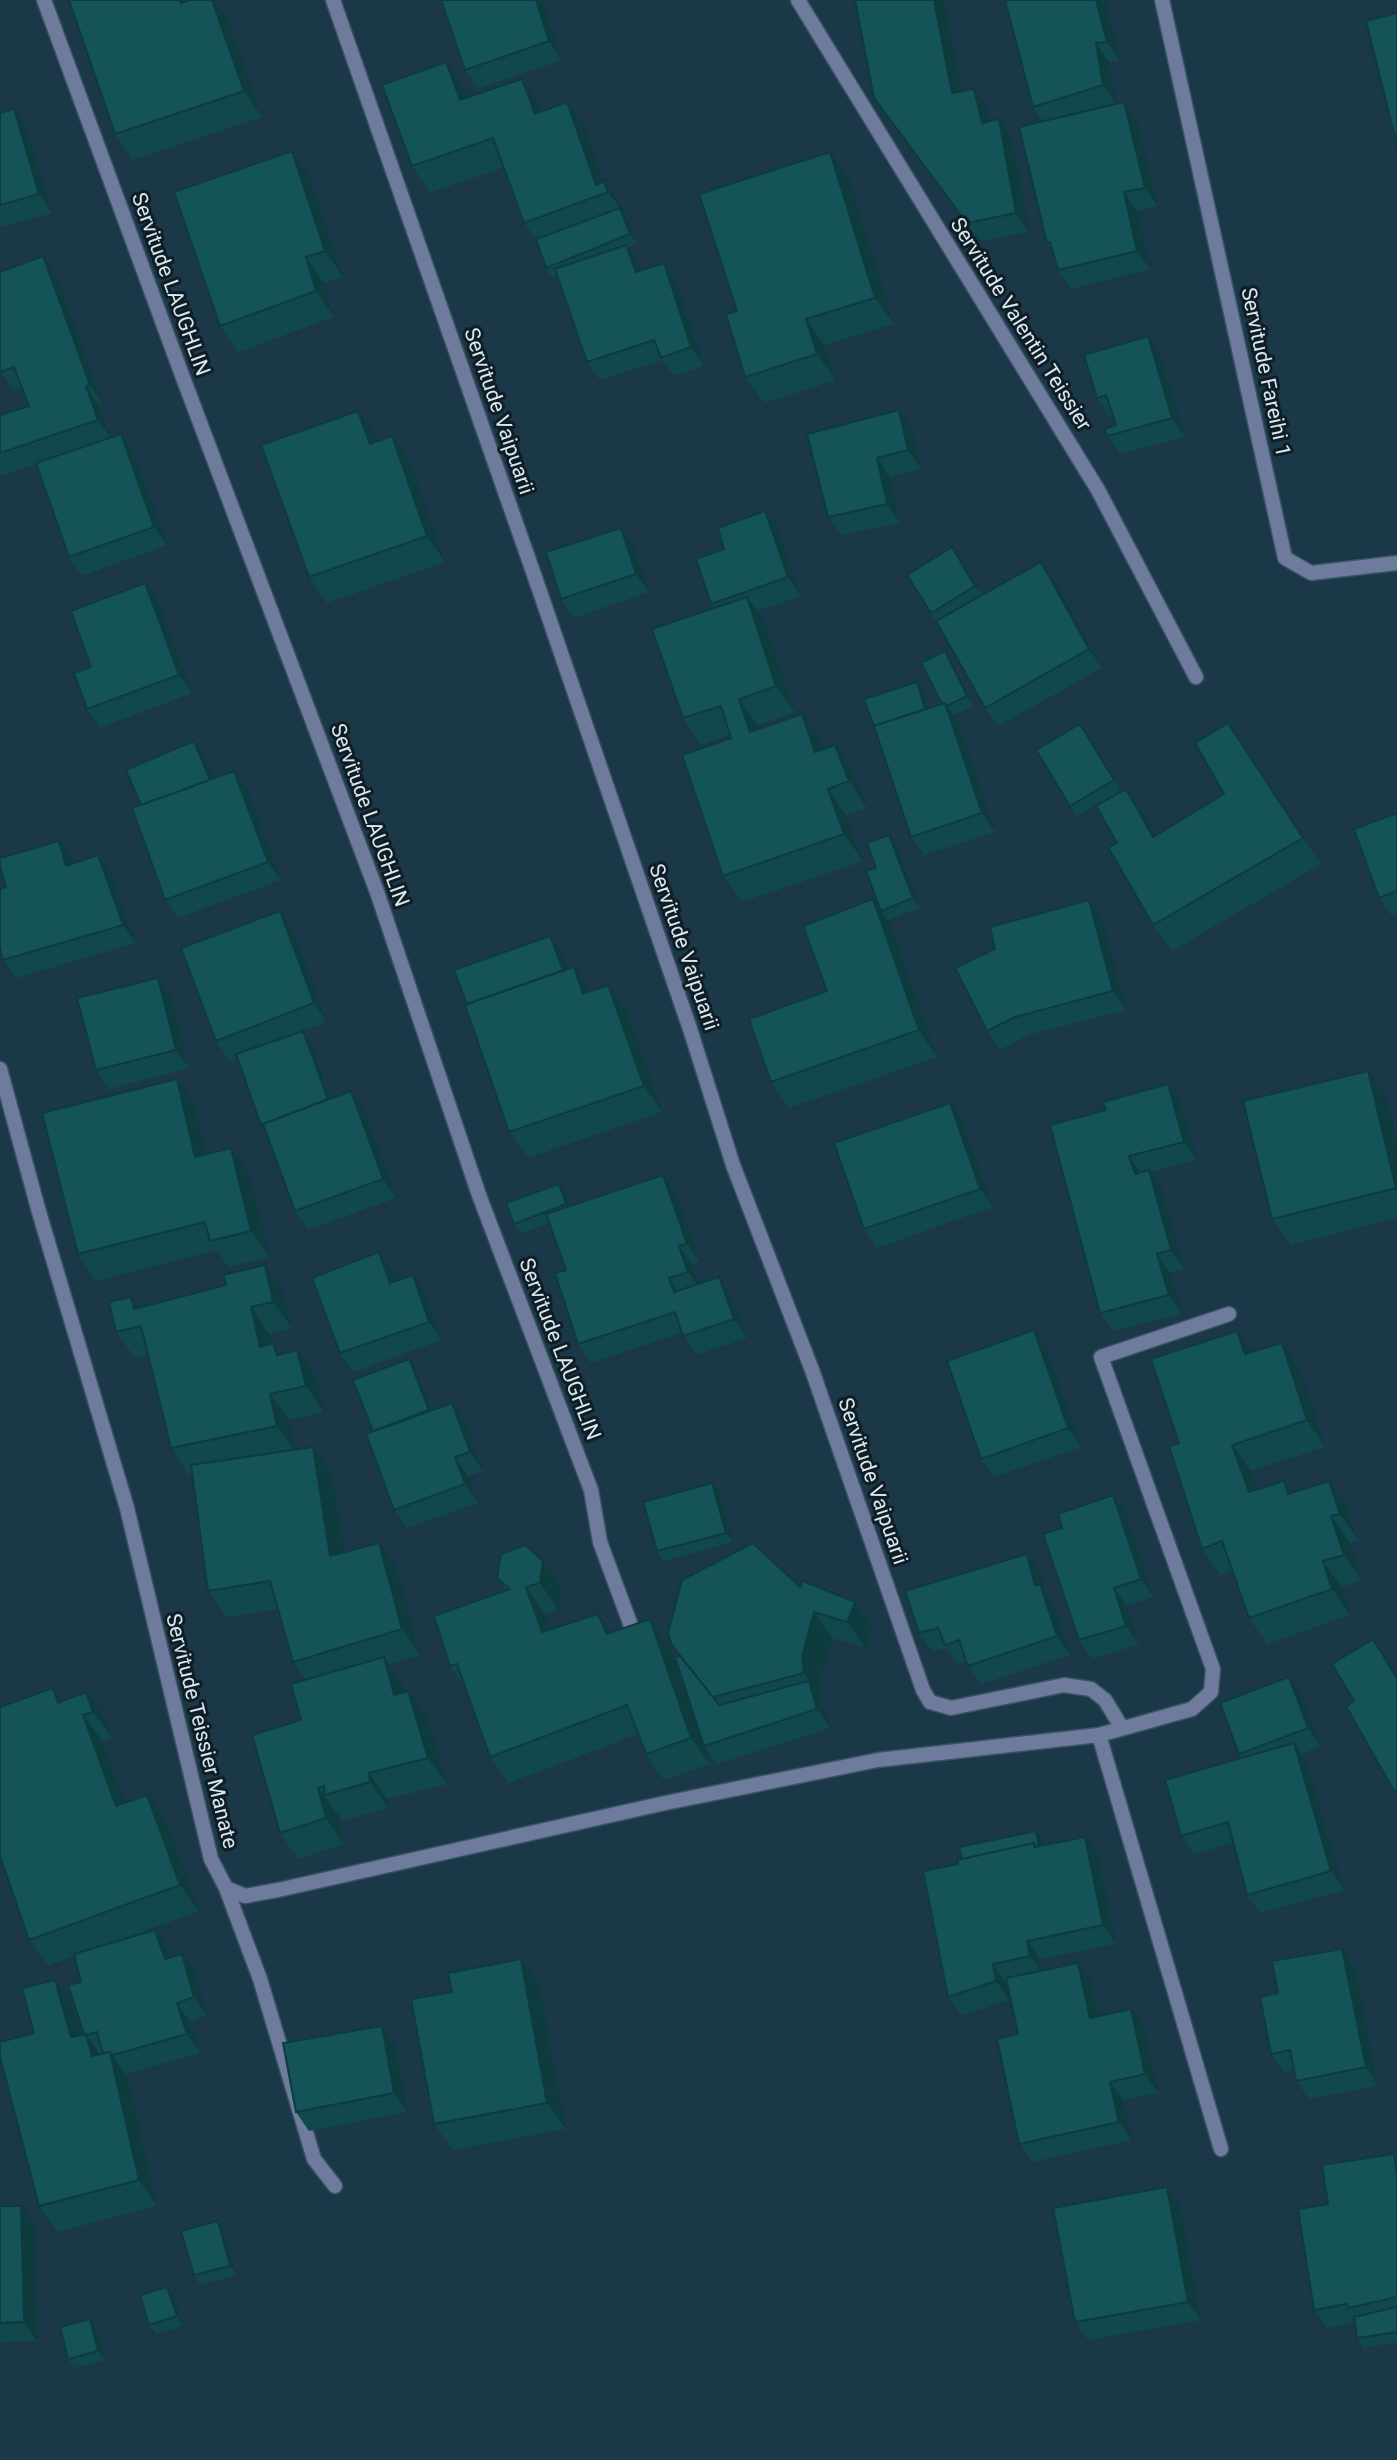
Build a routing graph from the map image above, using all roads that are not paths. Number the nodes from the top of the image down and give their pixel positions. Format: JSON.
{"nodes":[{"id":1,"x":44,"y":0,"type":"edge"},
{"id":2,"x":333,"y":0,"type":"edge"},
{"id":3,"x":798,"y":0,"type":"edge"},
{"id":4,"x":1162,"y":0,"type":"edge"},
{"id":5,"x":1397,"y":563,"type":"edge"},
{"id":6,"x":1196,"y":677,"type":"dead end"},
{"id":7,"x":0,"y":1069,"type":"edge"},
{"id":8,"x":1229,"y":1314,"type":"dead end"},
{"id":9,"x":640,"y":1650,"type":"edge"},
{"id":10,"x":1122,"y":1728,"type":"junction"},
{"id":11,"x":1099,"y":1735,"type":"junction"},
{"id":12,"x":226,"y":1888,"type":"junction"},
{"id":13,"x":1222,"y":2149,"type":"dead end"},
{"id":14,"x":335,"y":2186,"type":"dead end"}],
"edges":[{"from":1,"to":9,"type":"street","name":"Servitude LAUGHLIN"},
{"from":2,"to":10,"type":"street","name":"Servitude Vaipuarii"},
{"from":3,"to":6,"type":"street","name":"Servitude Valentin Teissier"},
{"from":4,"to":5,"type":"street","name":"Servitude Fareihi 1"},
{"from":7,"to":12,"type":"street","name":"Servitude Teissier Manate"},
{"from":8,"to":10,"type":"street"},
{"from":10,"to":11,"type":"street"},
{"from":11,"to":12,"type":"street"},
{"from":11,"to":13,"type":"street"},
{"from":12,"to":14,"type":"street","name":"Servitude Teissier Manate"}]}
